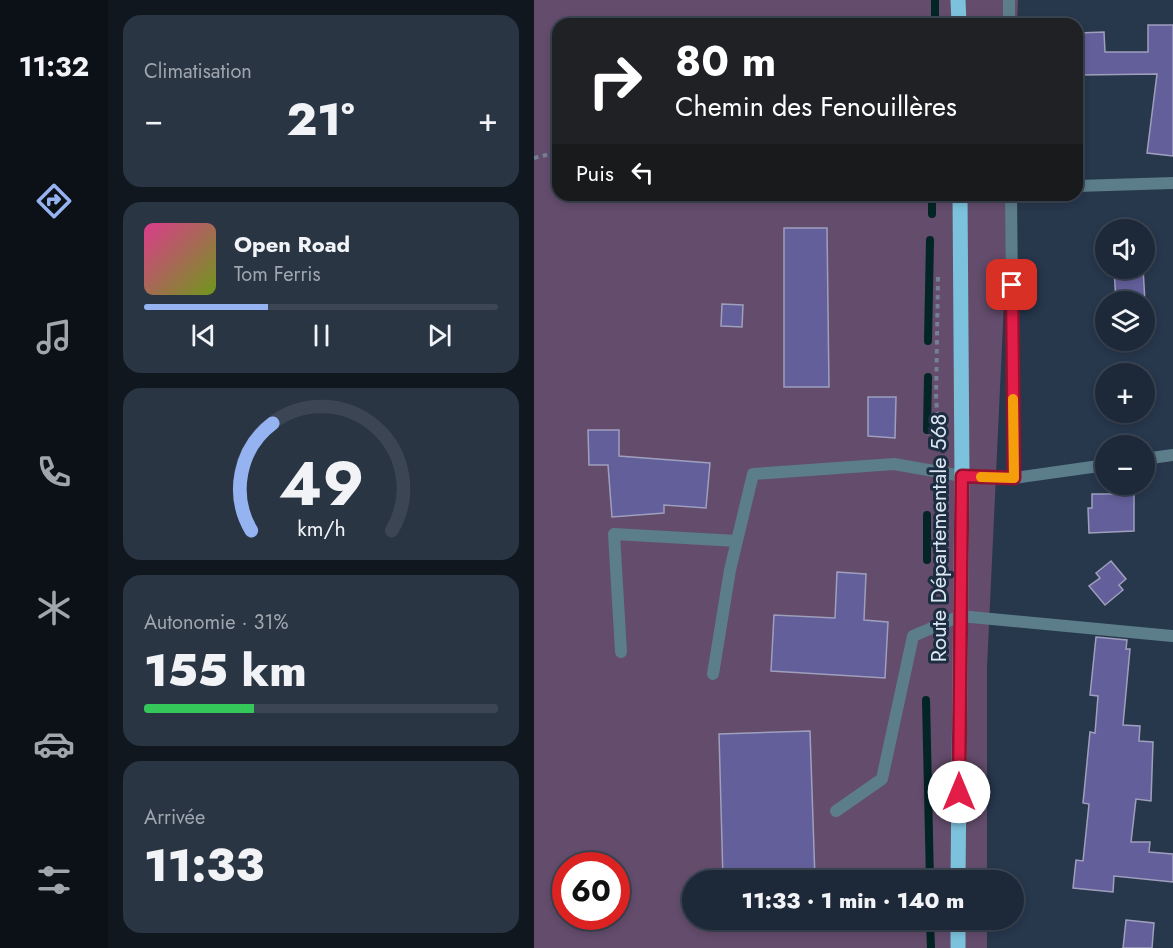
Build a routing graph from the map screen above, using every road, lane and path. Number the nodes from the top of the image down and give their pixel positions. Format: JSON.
{"nodes":[{"id":1,"x":958,"y":0,"type":"edge"},
{"id":2,"x":1009,"y":0,"type":"edge"},
{"id":3,"x":959,"y":18,"type":"edge"},
{"id":4,"x":1009,"y":18,"type":"edge"},
{"id":5,"x":552,"y":154,"type":"edge"},
{"id":6,"x":534,"y":159,"type":"edge"},
{"id":7,"x":1173,"y":183,"type":"edge"},
{"id":8,"x":1083,"y":186,"type":"edge"},
{"id":9,"x":960,"y":201,"type":"edge"},
{"id":10,"x":1011,"y":201,"type":"edge"},
{"id":11,"x":1173,"y":455,"type":"edge"},
{"id":12,"x":1155,"y":457,"type":"edge"},
{"id":13,"x":1095,"y":467,"type":"edge"},
{"id":14,"x":962,"y":476,"type":"junction"},
{"id":15,"x":1014,"y":478,"type":"junction"},
{"id":16,"x":737,"y":541,"type":"junction"},
{"id":17,"x":960,"y":616,"type":"junction"},
{"id":18,"x":1172,"y":636,"type":"edge"},
{"id":19,"x":621,"y":652,"type":"dead end"},
{"id":20,"x":713,"y":674,"type":"dead end"},
{"id":21,"x":836,"y":811,"type":"dead end"},
{"id":22,"x":958,"y":870,"type":"edge"},
{"id":23,"x":958,"y":930,"type":"edge"},
{"id":24,"x":958,"y":948,"type":"edge"}],
"edges":[{"from":1,"to":3,"type":"main road"},
{"from":2,"to":4,"type":"street"},
{"from":5,"to":6,"type":"path"},
{"from":7,"to":8,"type":"street"},
{"from":9,"to":14,"type":"main road","name":"Route Départementale 568"},
{"from":10,"to":15,"type":"street"},
{"from":11,"to":12,"type":"street"},
{"from":13,"to":15,"type":"street"},
{"from":14,"to":15,"type":"street"},
{"from":14,"to":16,"type":"street"},
{"from":14,"to":17,"type":"main road","name":"Route Départementale 568"},
{"from":16,"to":19,"type":"street"},
{"from":16,"to":20,"type":"street"},
{"from":17,"to":18,"type":"street"},
{"from":17,"to":21,"type":"street"},
{"from":17,"to":22,"type":"main road","name":"Route Départementale 568"},
{"from":23,"to":24,"type":"main road"}]}
